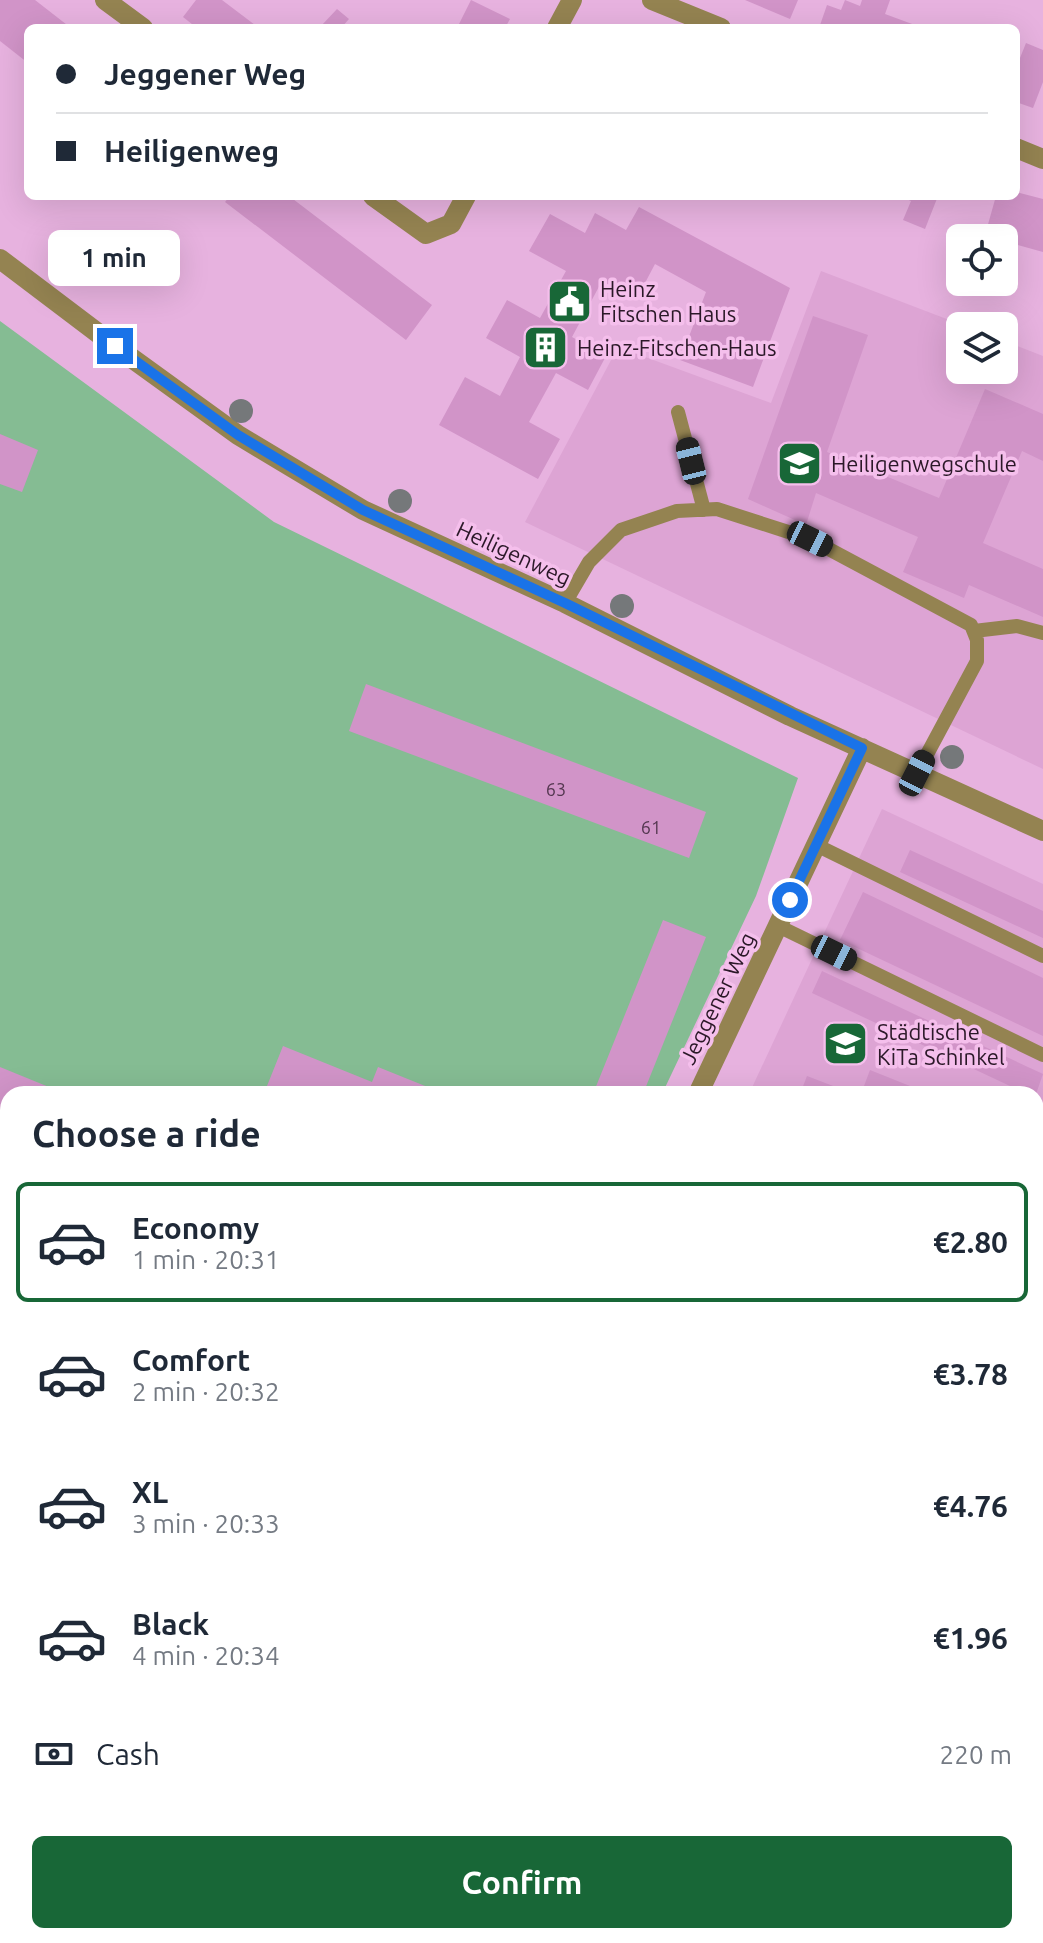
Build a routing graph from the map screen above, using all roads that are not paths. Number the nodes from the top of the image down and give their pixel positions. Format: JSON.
{"nodes":[{"id":1,"x":105,"y":0,"type":"edge"},
{"id":2,"x":572,"y":0,"type":"edge"},
{"id":3,"x":652,"y":0,"type":"edge"},
{"id":4,"x":138,"y":24,"type":"edge"},
{"id":5,"x":559,"y":24,"type":"edge"},
{"id":6,"x":711,"y":24,"type":"edge"},
{"id":7,"x":1020,"y":150,"type":"edge"},
{"id":8,"x":1043,"y":159,"type":"edge"},
{"id":9,"x":379,"y":200,"type":"edge"},
{"id":10,"x":464,"y":200,"type":"edge"},
{"id":11,"x":0,"y":259,"type":"edge"},
{"id":12,"x":678,"y":412,"type":"dead end"},
{"id":13,"x":704,"y":510,"type":"junction"},
{"id":14,"x":565,"y":603,"type":"junction"},
{"id":15,"x":974,"y":631,"type":"junction"},
{"id":16,"x":1043,"y":633,"type":"edge"},
{"id":17,"x":862,"y":748,"type":"junction"},
{"id":18,"x":917,"y":773,"type":"junction"},
{"id":19,"x":1043,"y":831,"type":"edge"},
{"id":20,"x":816,"y":845,"type":"junction"},
{"id":21,"x":778,"y":926,"type":"junction"},
{"id":22,"x":1043,"y":956,"type":"edge"},
{"id":23,"x":1043,"y":1055,"type":"edge"},
{"id":24,"x":702,"y":1086,"type":"edge"}],
"edges":[{"from":1,"to":4,"type":"street"},
{"from":2,"to":5,"type":"street"},
{"from":3,"to":6,"type":"street"},
{"from":7,"to":8,"type":"street"},
{"from":9,"to":10,"type":"street"},
{"from":11,"to":14,"type":"street","name":"Heiligenweg"},
{"from":12,"to":13,"type":"lane"},
{"from":13,"to":14,"type":"lane"},
{"from":13,"to":15,"type":"lane"},
{"from":14,"to":17,"type":"street","name":"Heiligenweg"},
{"from":15,"to":16,"type":"lane"},
{"from":15,"to":18,"type":"lane"},
{"from":17,"to":18,"type":"street","name":"Heiligenweg"},
{"from":17,"to":20,"type":"street","name":"Jeggener Weg"},
{"from":18,"to":19,"type":"street","name":"Heiligenweg"},
{"from":20,"to":21,"type":"street","name":"Jeggener Weg"},
{"from":20,"to":22,"type":"lane"},
{"from":21,"to":23,"type":"lane"},
{"from":21,"to":24,"type":"street","name":"Jeggener Weg"}]}
